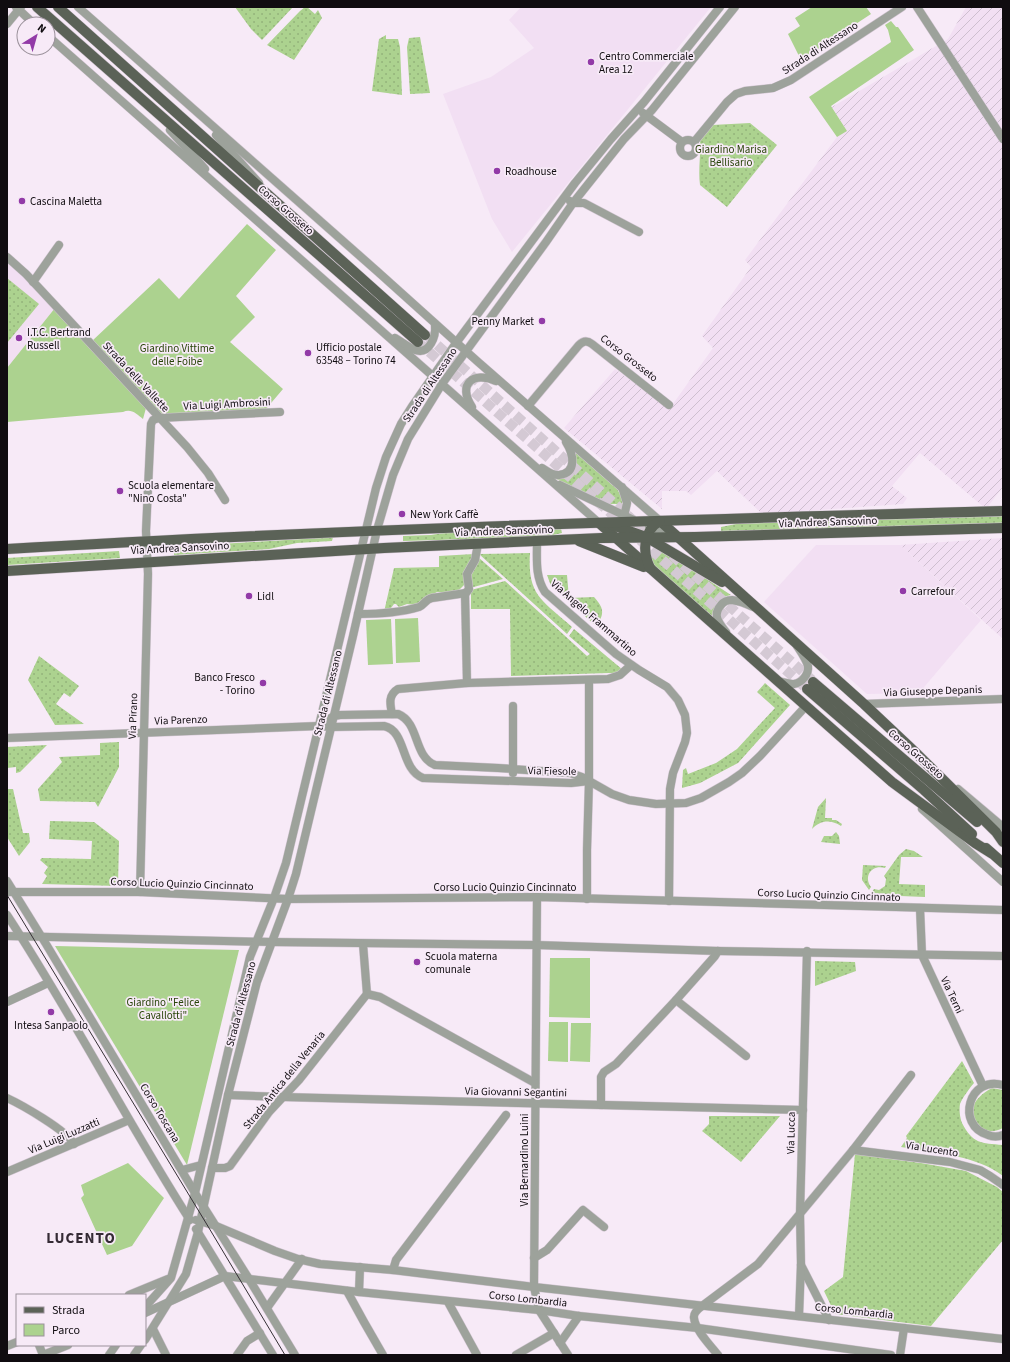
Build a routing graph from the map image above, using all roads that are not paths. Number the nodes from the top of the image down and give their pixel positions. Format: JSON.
{"nodes":[{"id":1,"x":37,"y":7,"type":"edge"},
{"id":2,"x":58,"y":7,"type":"edge"},
{"id":3,"x":78,"y":7,"type":"edge"},
{"id":4,"x":720,"y":7,"type":"edge"},
{"id":5,"x":735,"y":7,"type":"edge"},
{"id":6,"x":902,"y":7,"type":"edge"},
{"id":7,"x":917,"y":7,"type":"edge"},
{"id":8,"x":19,"y":8,"type":"edge"},
{"id":9,"x":26,"y":16,"type":"edge"},
{"id":10,"x":7,"y":24,"type":"edge"},
{"id":11,"x":56,"y":43,"type":"edge"},
{"id":12,"x":139,"y":95,"type":"junction"},
{"id":13,"x":638,"y":109,"type":"junction"},
{"id":14,"x":647,"y":115,"type":"junction"},
{"id":15,"x":203,"y":119,"type":"junction"},
{"id":16,"x":1003,"y":140,"type":"edge"},
{"id":17,"x":682,"y":142,"type":"junction"},
{"id":18,"x":694,"y":142,"type":"junction"},
{"id":19,"x":218,"y":185,"type":"junction"},
{"id":20,"x":268,"y":194,"type":"junction"},
{"id":21,"x":563,"y":198,"type":"junction"},
{"id":22,"x":573,"y":202,"type":"junction"},
{"id":23,"x":639,"y":232,"type":"dead end"},
{"id":24,"x":59,"y":245,"type":"dead end"},
{"id":25,"x":7,"y":257,"type":"edge"},
{"id":26,"x":33,"y":282,"type":"junction"},
{"id":27,"x":436,"y":325,"type":"junction"},
{"id":28,"x":380,"y":330,"type":"junction"},
{"id":29,"x":456,"y":343,"type":"junction"},
{"id":30,"x":466,"y":351,"type":"junction"},
{"id":31,"x":433,"y":376,"type":"junction"},
{"id":32,"x":442,"y":384,"type":"junction"},
{"id":33,"x":504,"y":385,"type":"junction"},
{"id":34,"x":669,"y":404,"type":"dead end"},
{"id":35,"x":528,"y":406,"type":"junction"},
{"id":36,"x":280,"y":412,"type":"dead end"},
{"id":37,"x":477,"y":415,"type":"junction"},
{"id":38,"x":159,"y":418,"type":"junction"},
{"id":39,"x":558,"y":433,"type":"junction"},
{"id":40,"x":531,"y":462,"type":"junction"},
{"id":41,"x":550,"y":481,"type":"junction"},
{"id":42,"x":622,"y":486,"type":"junction"},
{"id":43,"x":225,"y":500,"type":"dead end"},
{"id":44,"x":1003,"y":511,"type":"edge"},
{"id":45,"x":660,"y":521,"type":"junction"},
{"id":46,"x":623,"y":522,"type":"junction"},
{"id":47,"x":637,"y":522,"type":"junction"},
{"id":48,"x":598,"y":523,"type":"junction"},
{"id":49,"x":652,"y":528,"type":"junction"},
{"id":50,"x":1003,"y":528,"type":"edge"},
{"id":51,"x":377,"y":530,"type":"junction"},
{"id":52,"x":365,"y":531,"type":"junction"},
{"id":53,"x":646,"y":537,"type":"junction"},
{"id":54,"x":616,"y":538,"type":"junction"},
{"id":55,"x":679,"y":538,"type":"junction"},
{"id":56,"x":576,"y":540,"type":"junction"},
{"id":57,"x":146,"y":541,"type":"junction"},
{"id":58,"x":537,"y":542,"type":"junction"},
{"id":59,"x":478,"y":544,"type":"junction"},
{"id":60,"x":373,"y":548,"type":"junction"},
{"id":61,"x":361,"y":549,"type":"junction"},
{"id":62,"x":7,"y":550,"type":"edge"},
{"id":63,"x":148,"y":562,"type":"junction"},
{"id":64,"x":651,"y":570,"type":"junction"},
{"id":65,"x":7,"y":571,"type":"edge"},
{"id":66,"x":465,"y":593,"type":"junction"},
{"id":67,"x":742,"y":594,"type":"junction"},
{"id":68,"x":758,"y":608,"type":"junction"},
{"id":69,"x":358,"y":614,"type":"junction"},
{"id":70,"x":794,"y":642,"type":"junction"},
{"id":71,"x":735,"y":643,"type":"junction"},
{"id":72,"x":631,"y":665,"type":"junction"},
{"id":73,"x":589,"y":680,"type":"junction"},
{"id":74,"x":778,"y":681,"type":"junction"},
{"id":75,"x":467,"y":683,"type":"junction"},
{"id":76,"x":1003,"y":700,"type":"edge"},
{"id":77,"x":864,"y":704,"type":"junction"},
{"id":78,"x":514,"y":706,"type":"dead end"},
{"id":79,"x":806,"y":706,"type":"junction"},
{"id":80,"x":392,"y":714,"type":"junction"},
{"id":81,"x":334,"y":716,"type":"junction"},
{"id":82,"x":318,"y":726,"type":"junction"},
{"id":83,"x":331,"y":727,"type":"junction"},
{"id":84,"x":143,"y":732,"type":"junction"},
{"id":85,"x":7,"y":738,"type":"edge"},
{"id":86,"x":917,"y":754,"type":"junction"},
{"id":87,"x":513,"y":769,"type":"junction"},
{"id":88,"x":513,"y":781,"type":"junction"},
{"id":89,"x":589,"y":781,"type":"junction"},
{"id":90,"x":892,"y":782,"type":"junction"},
{"id":91,"x":671,"y":804,"type":"junction"},
{"id":92,"x":1003,"y":827,"type":"edge"},
{"id":93,"x":1003,"y":843,"type":"edge"},
{"id":94,"x":991,"y":853,"type":"junction"},
{"id":95,"x":1003,"y":863,"type":"edge"},
{"id":96,"x":7,"y":881,"type":"edge"},
{"id":97,"x":1003,"y":882,"type":"edge"},
{"id":98,"x":10,"y":892,"type":"edge"},
{"id":99,"x":140,"y":892,"type":"junction"},
{"id":100,"x":274,"y":898,"type":"junction"},
{"id":101,"x":537,"y":898,"type":"junction"},
{"id":102,"x":288,"y":899,"type":"junction"},
{"id":103,"x":587,"y":899,"type":"junction"},
{"id":104,"x":670,"y":901,"type":"junction"},
{"id":105,"x":920,"y":908,"type":"junction"},
{"id":106,"x":1003,"y":910,"type":"edge"},
{"id":107,"x":7,"y":915,"type":"edge"},
{"id":108,"x":7,"y":936,"type":"edge"},
{"id":109,"x":20,"y":937,"type":"junction"},
{"id":110,"x":42,"y":937,"type":"junction"},
{"id":111,"x":256,"y":941,"type":"junction"},
{"id":112,"x":271,"y":942,"type":"junction"},
{"id":113,"x":363,"y":944,"type":"junction"},
{"id":114,"x":536,"y":945,"type":"junction"},
{"id":115,"x":718,"y":950,"type":"junction"},
{"id":116,"x":807,"y":952,"type":"junction"},
{"id":117,"x":922,"y":955,"type":"junction"},
{"id":118,"x":1003,"y":956,"type":"edge"},
{"id":119,"x":48,"y":983,"type":"junction"},
{"id":120,"x":367,"y":994,"type":"junction"},
{"id":121,"x":676,"y":1000,"type":"junction"},
{"id":122,"x":7,"y":1002,"type":"edge"},
{"id":123,"x":746,"y":1056,"type":"dead end"},
{"id":124,"x":911,"y":1075,"type":"dead end"},
{"id":125,"x":535,"y":1083,"type":"junction"},
{"id":126,"x":1003,"y":1085,"type":"edge"},
{"id":127,"x":983,"y":1086,"type":"junction"},
{"id":128,"x":228,"y":1095,"type":"junction"},
{"id":129,"x":7,"y":1098,"type":"edge"},
{"id":130,"x":282,"y":1098,"type":"junction"},
{"id":131,"x":535,"y":1104,"type":"junction"},
{"id":132,"x":601,"y":1105,"type":"junction"},
{"id":133,"x":803,"y":1110,"type":"junction"},
{"id":134,"x":506,"y":1115,"type":"dead end"},
{"id":135,"x":129,"y":1120,"type":"junction"},
{"id":136,"x":1003,"y":1135,"type":"edge"},
{"id":137,"x":74,"y":1144,"type":"junction"},
{"id":138,"x":854,"y":1150,"type":"junction"},
{"id":139,"x":201,"y":1165,"type":"junction"},
{"id":140,"x":212,"y":1168,"type":"junction"},
{"id":141,"x":182,"y":1170,"type":"junction"},
{"id":142,"x":7,"y":1172,"type":"edge"},
{"id":143,"x":1003,"y":1186,"type":"edge"},
{"id":144,"x":195,"y":1193,"type":"junction"},
{"id":145,"x":203,"y":1207,"type":"junction"},
{"id":146,"x":800,"y":1214,"type":"junction"},
{"id":147,"x":189,"y":1217,"type":"junction"},
{"id":148,"x":200,"y":1221,"type":"junction"},
{"id":149,"x":216,"y":1226,"type":"junction"},
{"id":150,"x":604,"y":1227,"type":"dead end"},
{"id":151,"x":198,"y":1232,"type":"junction"},
{"id":152,"x":534,"y":1258,"type":"junction"},
{"id":153,"x":302,"y":1259,"type":"junction"},
{"id":154,"x":801,"y":1264,"type":"junction"},
{"id":155,"x":360,"y":1267,"type":"junction"},
{"id":156,"x":393,"y":1270,"type":"junction"},
{"id":157,"x":225,"y":1276,"type":"junction"},
{"id":158,"x":171,"y":1278,"type":"junction"},
{"id":159,"x":249,"y":1279,"type":"junction"},
{"id":160,"x":285,"y":1284,"type":"junction"},
{"id":161,"x":534,"y":1287,"type":"junction"},
{"id":162,"x":347,"y":1291,"type":"junction"},
{"id":163,"x":358,"y":1292,"type":"junction"},
{"id":164,"x":131,"y":1294,"type":"edge"},
{"id":165,"x":448,"y":1302,"type":"junction"},
{"id":166,"x":168,"y":1303,"type":"junction"},
{"id":167,"x":146,"y":1306,"type":"edge"},
{"id":168,"x":702,"y":1306,"type":"junction"},
{"id":169,"x":267,"y":1308,"type":"junction"},
{"id":170,"x":539,"y":1310,"type":"junction"},
{"id":171,"x":146,"y":1313,"type":"edge"},
{"id":172,"x":579,"y":1316,"type":"junction"},
{"id":173,"x":799,"y":1316,"type":"junction"},
{"id":174,"x":829,"y":1320,"type":"junction"},
{"id":175,"x":698,"y":1328,"type":"junction"},
{"id":176,"x":904,"y":1328,"type":"junction"},
{"id":177,"x":153,"y":1329,"type":"junction"},
{"id":178,"x":554,"y":1332,"type":"junction"},
{"id":179,"x":260,"y":1333,"type":"junction"},
{"id":180,"x":146,"y":1339,"type":"edge"},
{"id":181,"x":1003,"y":1339,"type":"edge"},
{"id":182,"x":560,"y":1343,"type":"junction"},
{"id":183,"x":66,"y":1346,"type":"edge"},
{"id":184,"x":115,"y":1346,"type":"edge"},
{"id":185,"x":140,"y":1346,"type":"edge"},
{"id":186,"x":43,"y":1355,"type":"edge"},
{"id":187,"x":109,"y":1355,"type":"edge"},
{"id":188,"x":134,"y":1355,"type":"edge"},
{"id":189,"x":166,"y":1355,"type":"edge"},
{"id":190,"x":236,"y":1355,"type":"edge"},
{"id":191,"x":273,"y":1355,"type":"edge"},
{"id":192,"x":295,"y":1355,"type":"edge"},
{"id":193,"x":383,"y":1355,"type":"edge"},
{"id":194,"x":477,"y":1355,"type":"edge"},
{"id":195,"x":516,"y":1355,"type":"edge"},
{"id":196,"x":568,"y":1355,"type":"edge"},
{"id":197,"x":718,"y":1355,"type":"edge"},
{"id":198,"x":891,"y":1355,"type":"edge"},
{"id":199,"x":900,"y":1355,"type":"edge"}],
"edges":[{"from":1,"to":12,"type":"main road","name":"Corso Grosseto"},
{"from":2,"to":20,"type":"main road","name":"Corso Grosseto"},
{"from":3,"to":15,"type":"street","name":"Corso Grosseto"},
{"from":4,"to":13,"type":"street","name":"Strada di Altessano"},
{"from":5,"to":14,"type":"street","name":"Strada di Altessano"},
{"from":6,"to":18,"type":"street","name":"Strada di Altessano"},
{"from":7,"to":16,"type":"street"},
{"from":8,"to":9,"type":"street"},
{"from":8,"to":10,"type":"street"},
{"from":11,"to":19,"type":"street","name":"Corso Grosseto"},
{"from":12,"to":19,"type":"street","name":"Corso Grosseto"},
{"from":12,"to":20,"type":"main road","name":"Corso Grosseto"},
{"from":13,"to":14,"type":"street","name":"Strada di Altessano"},
{"from":13,"to":21,"type":"street","name":"Strada di Altessano"},
{"from":14,"to":17,"type":"street","name":"Strada di Altessano"},
{"from":14,"to":22,"type":"street","name":"Strada di Altessano"},
{"from":15,"to":20,"type":"street","name":"Corso Grosseto"},
{"from":15,"to":27,"type":"street","name":"Corso Grosseto"},
{"from":17,"to":18,"type":"street"},
{"from":17,"to":18,"type":"street","name":"Strada di Altessano"},
{"from":19,"to":28,"type":"street","name":"Corso Grosseto"},
{"from":21,"to":22,"type":"street"},
{"from":21,"to":29,"type":"street","name":"Strada di Altessano"},
{"from":22,"to":23,"type":"street"},
{"from":22,"to":30,"type":"street","name":"Strada di Altessano"},
{"from":24,"to":26,"type":"street"},
{"from":25,"to":26,"type":"street","name":"Strada delle Vallette"},
{"from":26,"to":38,"type":"street","name":"Strada delle Vallette"},
{"from":27,"to":28,"type":"street","name":"Corso Grosseto"},
{"from":27,"to":29,"type":"street","name":"Corso Grosseto"},
{"from":28,"to":31,"type":"street","name":"Corso Grosseto"},
{"from":29,"to":30,"type":"street","name":"Corso Grosseto"},
{"from":29,"to":31,"type":"street","name":"Strada di Altessano"},
{"from":30,"to":32,"type":"street","name":"Strada di Altessano"},
{"from":30,"to":33,"type":"street","name":"Corso Grosseto"},
{"from":31,"to":32,"type":"street","name":"Corso Grosseto"},
{"from":31,"to":52,"type":"street","name":"Strada di Altessano"},
{"from":32,"to":37,"type":"street","name":"Corso Grosseto"},
{"from":32,"to":51,"type":"street","name":"Strada di Altessano"},
{"from":33,"to":35,"type":"street","name":"Corso Grosseto"},
{"from":33,"to":37,"type":"street","name":"Corso Grosseto"},
{"from":34,"to":35,"type":"street","name":"Corso Grosseto"},
{"from":35,"to":39,"type":"street","name":"Corso Grosseto"},
{"from":36,"to":38,"type":"street","name":"Via Luigi Ambrosini"},
{"from":37,"to":40,"type":"street","name":"Corso Grosseto"},
{"from":38,"to":43,"type":"street","name":"Strada delle Vallette"},
{"from":38,"to":57,"type":"street"},
{"from":39,"to":40,"type":"street","name":"Corso Grosseto"},
{"from":39,"to":42,"type":"street","name":"Corso Grosseto"},
{"from":40,"to":41,"type":"street","name":"Corso Grosseto"},
{"from":41,"to":46,"type":"street","name":"Corso Grosseto"},
{"from":41,"to":48,"type":"street","name":"Corso Grosseto"},
{"from":42,"to":45,"type":"street","name":"Corso Grosseto"},
{"from":42,"to":46,"type":"street"},
{"from":44,"to":45,"type":"main road","name":"Via Andrea Sansovino"},
{"from":45,"to":47,"type":"main road","name":"Via Andrea Sansovino"},
{"from":45,"to":49,"type":"main road"},
{"from":45,"to":55,"type":"main road","name":"Corso Grosseto"},
{"from":46,"to":47,"type":"main road","name":"Via Andrea Sansovino"},
{"from":46,"to":48,"type":"main road","name":"Via Andrea Sansovino"},
{"from":46,"to":53,"type":"main road"},
{"from":46,"to":54,"type":"street"},
{"from":47,"to":49,"type":"street","name":"Corso Grosseto"},
{"from":48,"to":51,"type":"main road","name":"Via Andrea Sansovino"},
{"from":48,"to":54,"type":"main road","name":"Corso Grosseto"},
{"from":49,"to":53,"type":"main road"},
{"from":49,"to":55,"type":"street","name":"Corso Grosseto"},
{"from":50,"to":55,"type":"main road","name":"Via Andrea Sansovino"},
{"from":51,"to":52,"type":"main road","name":"Via Andrea Sansovino"},
{"from":51,"to":60,"type":"street","name":"Strada di Altessano"},
{"from":52,"to":57,"type":"main road","name":"Via Andrea Sansovino"},
{"from":52,"to":61,"type":"street","name":"Strada di Altessano"},
{"from":53,"to":54,"type":"main road","name":"Via Andrea Sansovino"},
{"from":53,"to":55,"type":"main road","name":"Via Andrea Sansovino"},
{"from":53,"to":64,"type":"main road"},
{"from":53,"to":67,"type":"main road"},
{"from":54,"to":56,"type":"main road","name":"Via Andrea Sansovino"},
{"from":54,"to":64,"type":"main road","name":"Corso Grosseto"},
{"from":55,"to":67,"type":"main road","name":"Corso Grosseto"},
{"from":56,"to":58,"type":"main road","name":"Via Andrea Sansovino"},
{"from":56,"to":64,"type":"main road"},
{"from":57,"to":62,"type":"main road","name":"Via Andrea Sansovino"},
{"from":57,"to":63,"type":"street","name":"Via Pirano"},
{"from":58,"to":59,"type":"main road","name":"Via Andrea Sansovino"},
{"from":58,"to":72,"type":"street","name":"Via Angelo Frammartino"},
{"from":59,"to":60,"type":"main road","name":"Via Andrea Sansovino"},
{"from":59,"to":66,"type":"street"},
{"from":60,"to":61,"type":"main road","name":"Via Andrea Sansovino"},
{"from":60,"to":69,"type":"street","name":"Strada di Altessano"},
{"from":61,"to":63,"type":"main road","name":"Via Andrea Sansovino"},
{"from":61,"to":82,"type":"street","name":"Strada di Altessano"},
{"from":63,"to":65,"type":"main road","name":"Via Andrea Sansovino"},
{"from":63,"to":84,"type":"street","name":"Via Pirano"},
{"from":64,"to":71,"type":"main road","name":"Corso Grosseto"},
{"from":66,"to":69,"type":"street"},
{"from":66,"to":75,"type":"street"},
{"from":67,"to":68,"type":"main road","name":"Corso Grosseto"},
{"from":68,"to":70,"type":"main road","name":"Corso Grosseto"},
{"from":68,"to":71,"type":"street","name":"Corso Grosseto"},
{"from":69,"to":81,"type":"street","name":"Strada di Altessano"},
{"from":70,"to":74,"type":"street","name":"Corso Grosseto"},
{"from":70,"to":77,"type":"main road","name":"Corso Grosseto"},
{"from":71,"to":74,"type":"main road","name":"Corso Grosseto"},
{"from":72,"to":73,"type":"street"},
{"from":72,"to":91,"type":"street","name":"Via Angelo Frammartino"},
{"from":73,"to":75,"type":"street"},
{"from":73,"to":89,"type":"street"},
{"from":74,"to":79,"type":"main road","name":"Corso Grosseto"},
{"from":75,"to":80,"type":"street"},
{"from":76,"to":77,"type":"street","name":"Via Giuseppe Depanis"},
{"from":77,"to":86,"type":"main road","name":"Corso Grosseto"},
{"from":78,"to":87,"type":"street"},
{"from":79,"to":90,"type":"main road","name":"Corso Grosseto"},
{"from":79,"to":91,"type":"street"},
{"from":80,"to":81,"type":"street"},
{"from":80,"to":87,"type":"street","name":"Via Fiesole"},
{"from":81,"to":82,"type":"street"},
{"from":81,"to":83,"type":"street","name":"Strada di Altessano"},
{"from":82,"to":83,"type":"street","name":"Via Parenzo"},
{"from":82,"to":84,"type":"street","name":"Via Parenzo"},
{"from":82,"to":100,"type":"street","name":"Strada di Altessano"},
{"from":83,"to":88,"type":"street","name":"Via Fiesole"},
{"from":83,"to":102,"type":"street","name":"Strada di Altessano"},
{"from":84,"to":85,"type":"street","name":"Via Parenzo"},
{"from":84,"to":99,"type":"street","name":"Via Pirano"},
{"from":86,"to":92,"type":"street","name":"Corso Grosseto"},
{"from":86,"to":93,"type":"main road","name":"Corso Grosseto"},
{"from":87,"to":88,"type":"street"},
{"from":87,"to":89,"type":"street","name":"Via Fiesole"},
{"from":88,"to":89,"type":"street","name":"Via Fiesole"},
{"from":89,"to":91,"type":"street"},
{"from":89,"to":103,"type":"street"},
{"from":90,"to":94,"type":"main road","name":"Corso Grosseto"},
{"from":90,"to":97,"type":"street","name":"Corso Grosseto"},
{"from":91,"to":104,"type":"street","name":"Via Angelo Frammartino"},
{"from":93,"to":94,"type":"main road","name":"Corso Grosseto"},
{"from":94,"to":95,"type":"main road","name":"Corso Grosseto"},
{"from":96,"to":98,"type":"street","name":"Corso Toscana"},
{"from":98,"to":99,"type":"street","name":"Corso Lucio Quinzio Cincinnato"},
{"from":98,"to":110,"type":"street","name":"Corso Toscana"},
{"from":99,"to":100,"type":"street","name":"Corso Lucio Quinzio Cincinnato"},
{"from":100,"to":102,"type":"street","name":"Corso Lucio Quinzio Cincinnato"},
{"from":100,"to":111,"type":"street","name":"Strada di Altessano"},
{"from":101,"to":102,"type":"street","name":"Corso Lucio Quinzio Cincinnato"},
{"from":101,"to":103,"type":"street","name":"Corso Lucio Quinzio Cincinnato"},
{"from":101,"to":114,"type":"street","name":"Via Bernardino Luini"},
{"from":102,"to":112,"type":"street","name":"Strada di Altessano"},
{"from":103,"to":104,"type":"street","name":"Corso Lucio Quinzio Cincinnato"},
{"from":104,"to":105,"type":"street","name":"Corso Lucio Quinzio Cincinnato"},
{"from":105,"to":106,"type":"street","name":"Corso Lucio Quinzio Cincinnato"},
{"from":105,"to":117,"type":"street","name":"Via Terni"},
{"from":107,"to":109,"type":"street"},
{"from":108,"to":109,"type":"street"},
{"from":109,"to":110,"type":"street"},
{"from":109,"to":119,"type":"street"},
{"from":110,"to":111,"type":"street"},
{"from":110,"to":141,"type":"street","name":"Corso Toscana"},
{"from":111,"to":112,"type":"street"},
{"from":111,"to":139,"type":"street","name":"Strada di Altessano"},
{"from":112,"to":113,"type":"street"},
{"from":112,"to":128,"type":"street","name":"Strada di Altessano"},
{"from":113,"to":114,"type":"street"},
{"from":113,"to":120,"type":"street"},
{"from":114,"to":115,"type":"street"},
{"from":114,"to":125,"type":"street","name":"Via Bernardino Luini"},
{"from":115,"to":116,"type":"street"},
{"from":115,"to":121,"type":"street"},
{"from":116,"to":117,"type":"street"},
{"from":116,"to":133,"type":"street","name":"Via Lucca"},
{"from":117,"to":118,"type":"street"},
{"from":117,"to":127,"type":"street","name":"Via Terni"},
{"from":119,"to":122,"type":"street"},
{"from":119,"to":135,"type":"street"},
{"from":120,"to":125,"type":"street"},
{"from":120,"to":130,"type":"street","name":"Strada Antica della Venaria"},
{"from":121,"to":123,"type":"street"},
{"from":121,"to":132,"type":"street"},
{"from":124,"to":138,"type":"street"},
{"from":125,"to":131,"type":"street","name":"Via Bernardino Luini"},
{"from":126,"to":127,"type":"street"},
{"from":127,"to":136,"type":"street"},
{"from":128,"to":130,"type":"street","name":"Via Giovanni Segantini"},
{"from":128,"to":140,"type":"street","name":"Strada di Altessano"},
{"from":129,"to":137,"type":"street"},
{"from":130,"to":131,"type":"street","name":"Via Giovanni Segantini"},
{"from":130,"to":140,"type":"street","name":"Strada Antica della Venaria"},
{"from":131,"to":132,"type":"street","name":"Via Giovanni Segantini"},
{"from":131,"to":152,"type":"street","name":"Via Bernardino Luini"},
{"from":132,"to":133,"type":"street","name":"Via Giovanni Segantini"},
{"from":133,"to":146,"type":"street","name":"Via Lucca"},
{"from":134,"to":156,"type":"street"},
{"from":135,"to":137,"type":"street","name":"Via Luigi Luzzatti"},
{"from":135,"to":147,"type":"street"},
{"from":137,"to":142,"type":"street","name":"Via Luigi Luzzatti"},
{"from":138,"to":143,"type":"street","name":"Via Lucento"},
{"from":138,"to":146,"type":"street"},
{"from":139,"to":141,"type":"street"},
{"from":139,"to":144,"type":"street","name":"Strada di Altessano"},
{"from":140,"to":145,"type":"street","name":"Strada di Altessano"},
{"from":141,"to":144,"type":"street","name":"Corso Toscana"},
{"from":144,"to":145,"type":"street","name":"Corso Toscana"},
{"from":144,"to":147,"type":"street","name":"Strada di Altessano"},
{"from":145,"to":148,"type":"street","name":"Strada di Altessano"},
{"from":145,"to":149,"type":"street","name":"Corso Toscana"},
{"from":146,"to":154,"type":"street","name":"Via Lucca"},
{"from":146,"to":168,"type":"street"},
{"from":147,"to":148,"type":"street","name":"Corso Lombardia"},
{"from":147,"to":151,"type":"street"},
{"from":147,"to":158,"type":"street","name":"Strada di Altessano"},
{"from":148,"to":149,"type":"street","name":"Corso Lombardia"},
{"from":148,"to":151,"type":"street","name":"Strada di Altessano"},
{"from":149,"to":153,"type":"street","name":"Corso Lombardia"},
{"from":149,"to":159,"type":"street","name":"Corso Toscana"},
{"from":150,"to":152,"type":"street"},
{"from":151,"to":157,"type":"street"},
{"from":151,"to":166,"type":"street","name":"Strada di Altessano"},
{"from":152,"to":161,"type":"street","name":"Via Bernardino Luini"},
{"from":153,"to":155,"type":"street","name":"Corso Lombardia"},
{"from":153,"to":160,"type":"street"},
{"from":154,"to":173,"type":"street","name":"Via Lucca"},
{"from":154,"to":174,"type":"street"},
{"from":155,"to":156,"type":"street","name":"Corso Lombardia"},
{"from":155,"to":163,"type":"street"},
{"from":156,"to":161,"type":"street","name":"Corso Lombardia"},
{"from":157,"to":159,"type":"street","name":"Corso Lombardia"},
{"from":157,"to":166,"type":"street"},
{"from":157,"to":179,"type":"street"},
{"from":158,"to":164,"type":"street"},
{"from":158,"to":166,"type":"street"},
{"from":158,"to":167,"type":"street"},
{"from":159,"to":160,"type":"street","name":"Corso Lombardia"},
{"from":159,"to":169,"type":"street","name":"Corso Toscana"},
{"from":160,"to":162,"type":"street","name":"Corso Lombardia"},
{"from":160,"to":169,"type":"street"},
{"from":161,"to":168,"type":"street","name":"Corso Lombardia"},
{"from":161,"to":170,"type":"street","name":"Via Bernardino Luini"},
{"from":162,"to":163,"type":"street","name":"Corso Lombardia"},
{"from":162,"to":193,"type":"street"},
{"from":163,"to":165,"type":"street","name":"Corso Lombardia"},
{"from":165,"to":170,"type":"street","name":"Corso Lombardia"},
{"from":165,"to":194,"type":"street"},
{"from":166,"to":171,"type":"street"},
{"from":166,"to":177,"type":"street","name":"Strada di Altessano"},
{"from":168,"to":173,"type":"street","name":"Corso Lombardia"},
{"from":168,"to":175,"type":"street"},
{"from":169,"to":192,"type":"street","name":"Corso Toscana"},
{"from":170,"to":172,"type":"street","name":"Corso Lombardia"},
{"from":170,"to":178,"type":"street","name":"Via Bernardino Luini"},
{"from":172,"to":175,"type":"street","name":"Corso Lombardia"},
{"from":172,"to":182,"type":"street"},
{"from":173,"to":174,"type":"street","name":"Corso Lombardia"},
{"from":174,"to":176,"type":"street","name":"Corso Lombardia"},
{"from":175,"to":197,"type":"street"},
{"from":175,"to":198,"type":"street","name":"Corso Lombardia"},
{"from":176,"to":181,"type":"street","name":"Corso Lombardia"},
{"from":176,"to":199,"type":"street"},
{"from":177,"to":180,"type":"street","name":"Strada di Altessano"},
{"from":177,"to":189,"type":"street"},
{"from":178,"to":182,"type":"street","name":"Via Bernardino Luini"},
{"from":178,"to":195,"type":"street"},
{"from":179,"to":190,"type":"street"},
{"from":179,"to":191,"type":"street"},
{"from":182,"to":196,"type":"street","name":"Via Bernardino Luini"},
{"from":183,"to":186,"type":"street"},
{"from":184,"to":187,"type":"street"},
{"from":185,"to":188,"type":"street"}]}
